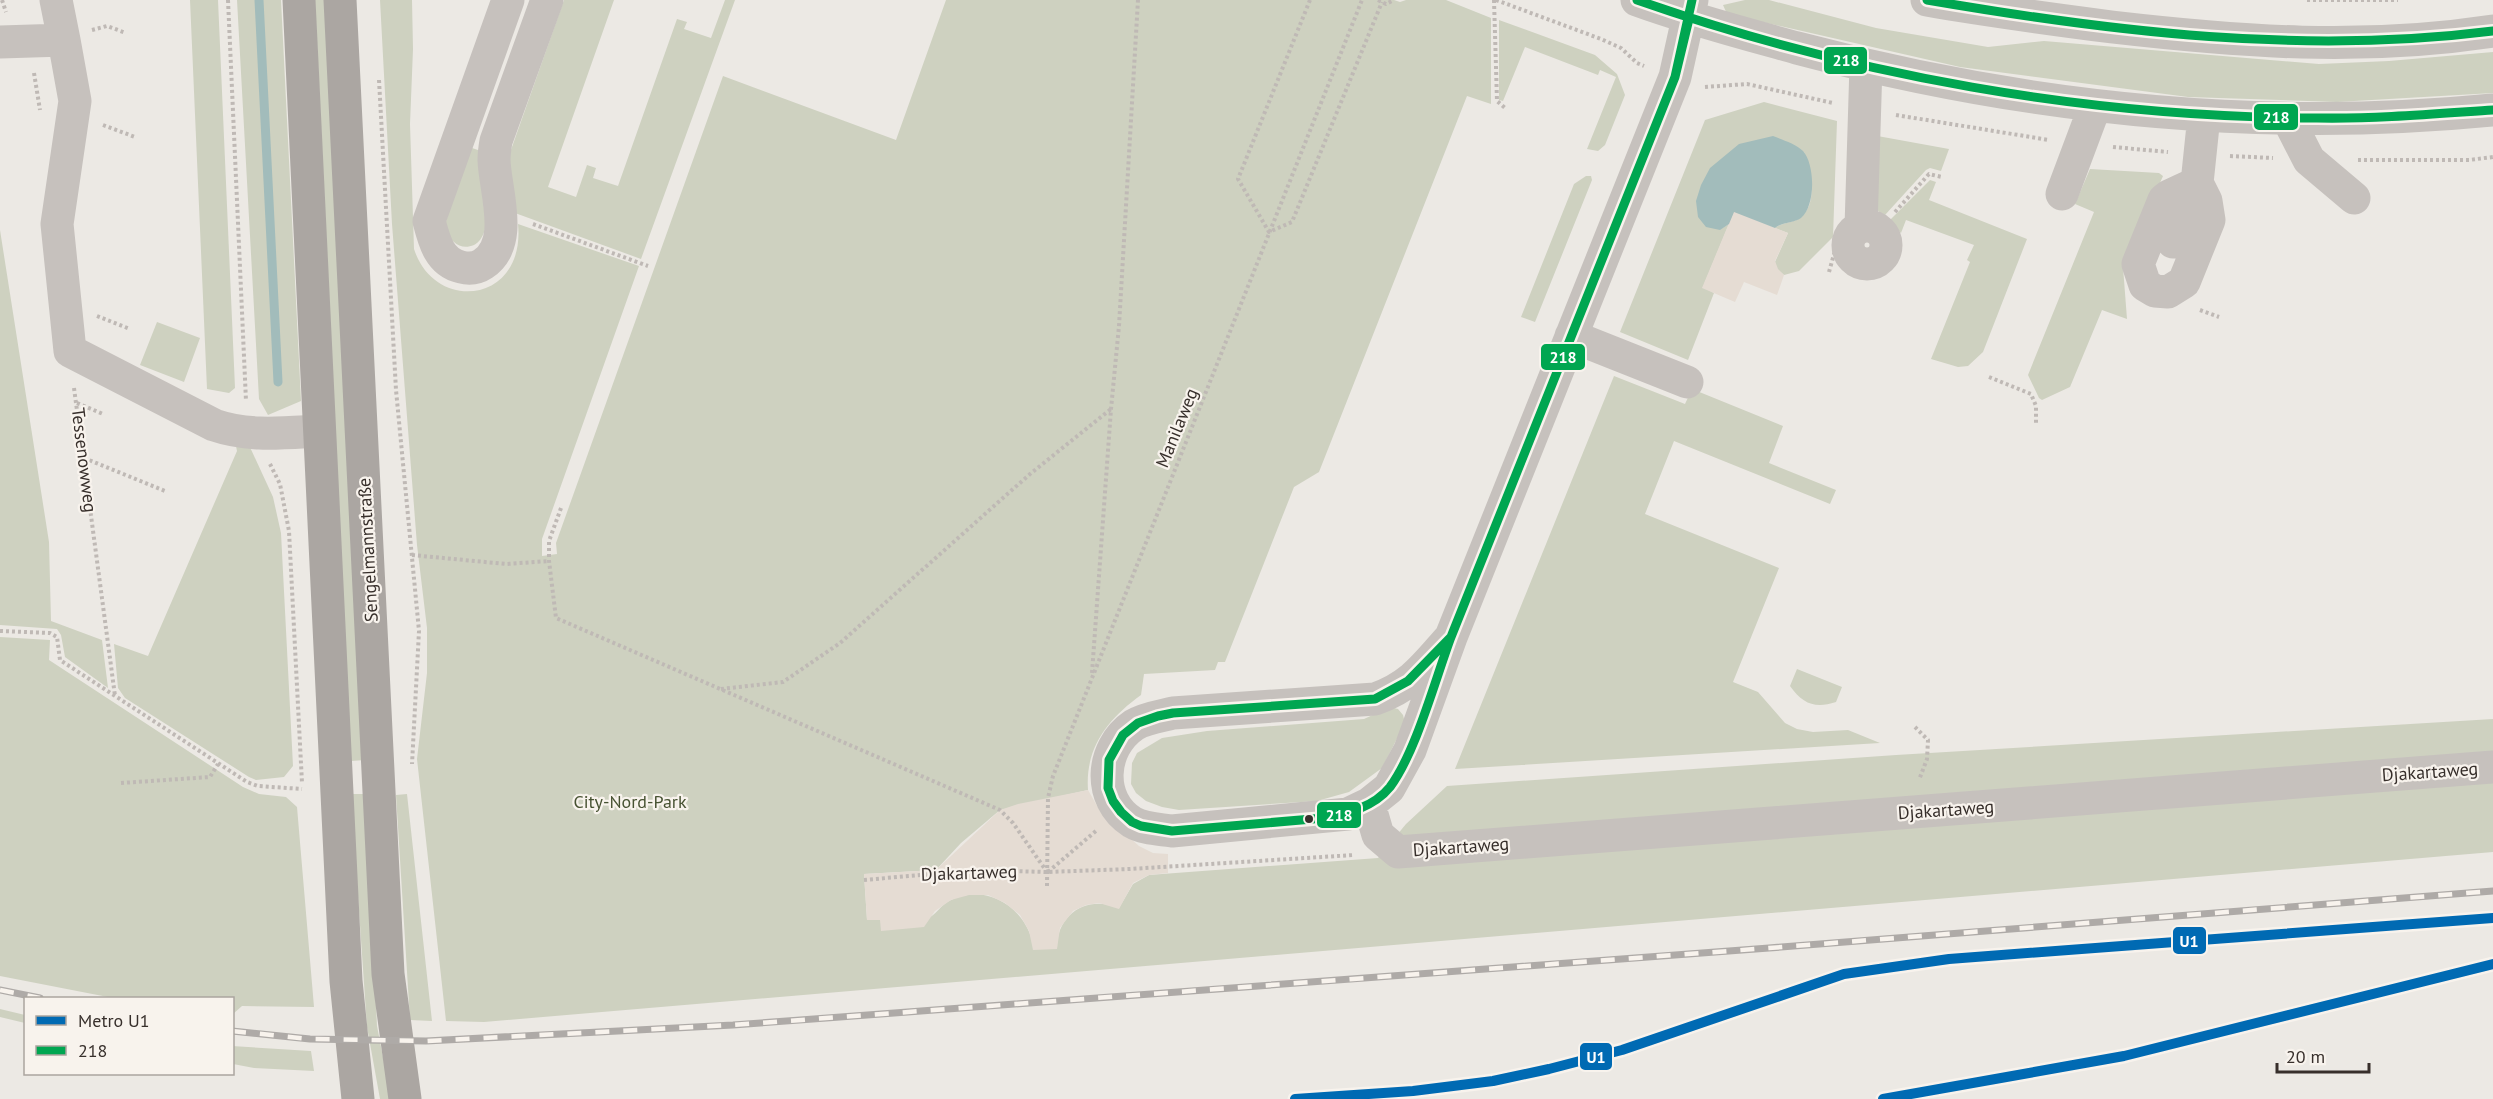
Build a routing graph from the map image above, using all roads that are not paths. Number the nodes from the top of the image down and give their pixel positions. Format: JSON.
{"nodes":[{"id":1,"x":56,"y":0,"type":"edge"},
{"id":2,"x":299,"y":0,"type":"edge"},
{"id":3,"x":340,"y":0,"type":"edge"},
{"id":4,"x":508,"y":0,"type":"edge"},
{"id":5,"x":547,"y":0,"type":"edge"},
{"id":6,"x":1636,"y":0,"type":"edge"},
{"id":7,"x":1927,"y":0,"type":"edge"},
{"id":8,"x":1996,"y":6,"type":"edge"},
{"id":9,"x":1691,"y":9,"type":"edge"},
{"id":10,"x":2493,"y":31,"type":"edge"},
{"id":11,"x":64,"y":40,"type":"junction"},
{"id":12,"x":0,"y":42,"type":"edge"},
{"id":13,"x":1866,"y":65,"type":"junction"},
{"id":14,"x":2095,"y":106,"type":"junction"},
{"id":15,"x":2493,"y":110,"type":"edge"},
{"id":16,"x":2204,"y":116,"type":"junction"},
{"id":17,"x":2288,"y":119,"type":"junction"},
{"id":18,"x":2062,"y":194,"type":"dead end"},
{"id":19,"x":2354,"y":198,"type":"dead end"},
{"id":20,"x":1870,"y":228,"type":"road end"},
{"id":21,"x":2173,"y":242,"type":"dead end"},
{"id":22,"x":1571,"y":336,"type":"junction"},
{"id":23,"x":1687,"y":382,"type":"dead end"},
{"id":24,"x":319,"y":431,"type":"junction"},
{"id":25,"x":1451,"y":638,"type":"junction"},
{"id":26,"x":2493,"y":767,"type":"edge"},
{"id":27,"x":1369,"y":804,"type":"junction"},
{"id":28,"x":358,"y":1099,"type":"edge"},
{"id":29,"x":405,"y":1099,"type":"edge"}],
"edges":[{"from":1,"to":11,"type":"street"},
{"from":2,"to":24,"type":"main road"},
{"from":3,"to":29,"type":"main road","name":"Sengelmannstraße"},
{"from":4,"to":5,"type":"street"},
{"from":6,"to":9,"type":"street"},
{"from":7,"to":8,"type":"street"},
{"from":8,"to":10,"type":"street"},
{"from":9,"to":13,"type":"street"},
{"from":9,"to":22,"type":"street"},
{"from":11,"to":12,"type":"street"},
{"from":11,"to":24,"type":"street"},
{"from":13,"to":14,"type":"street"},
{"from":13,"to":20,"type":"street"},
{"from":14,"to":16,"type":"street"},
{"from":14,"to":18,"type":"street"},
{"from":15,"to":17,"type":"street"},
{"from":16,"to":17,"type":"street"},
{"from":16,"to":21,"type":"street"},
{"from":17,"to":19,"type":"street"},
{"from":22,"to":23,"type":"street"},
{"from":22,"to":25,"type":"street"},
{"from":24,"to":28,"type":"main road"},
{"from":25,"to":27,"type":"street"},
{"from":25,"to":27,"type":"street"},
{"from":26,"to":27,"type":"street","name":"Djakartaweg"}]}
